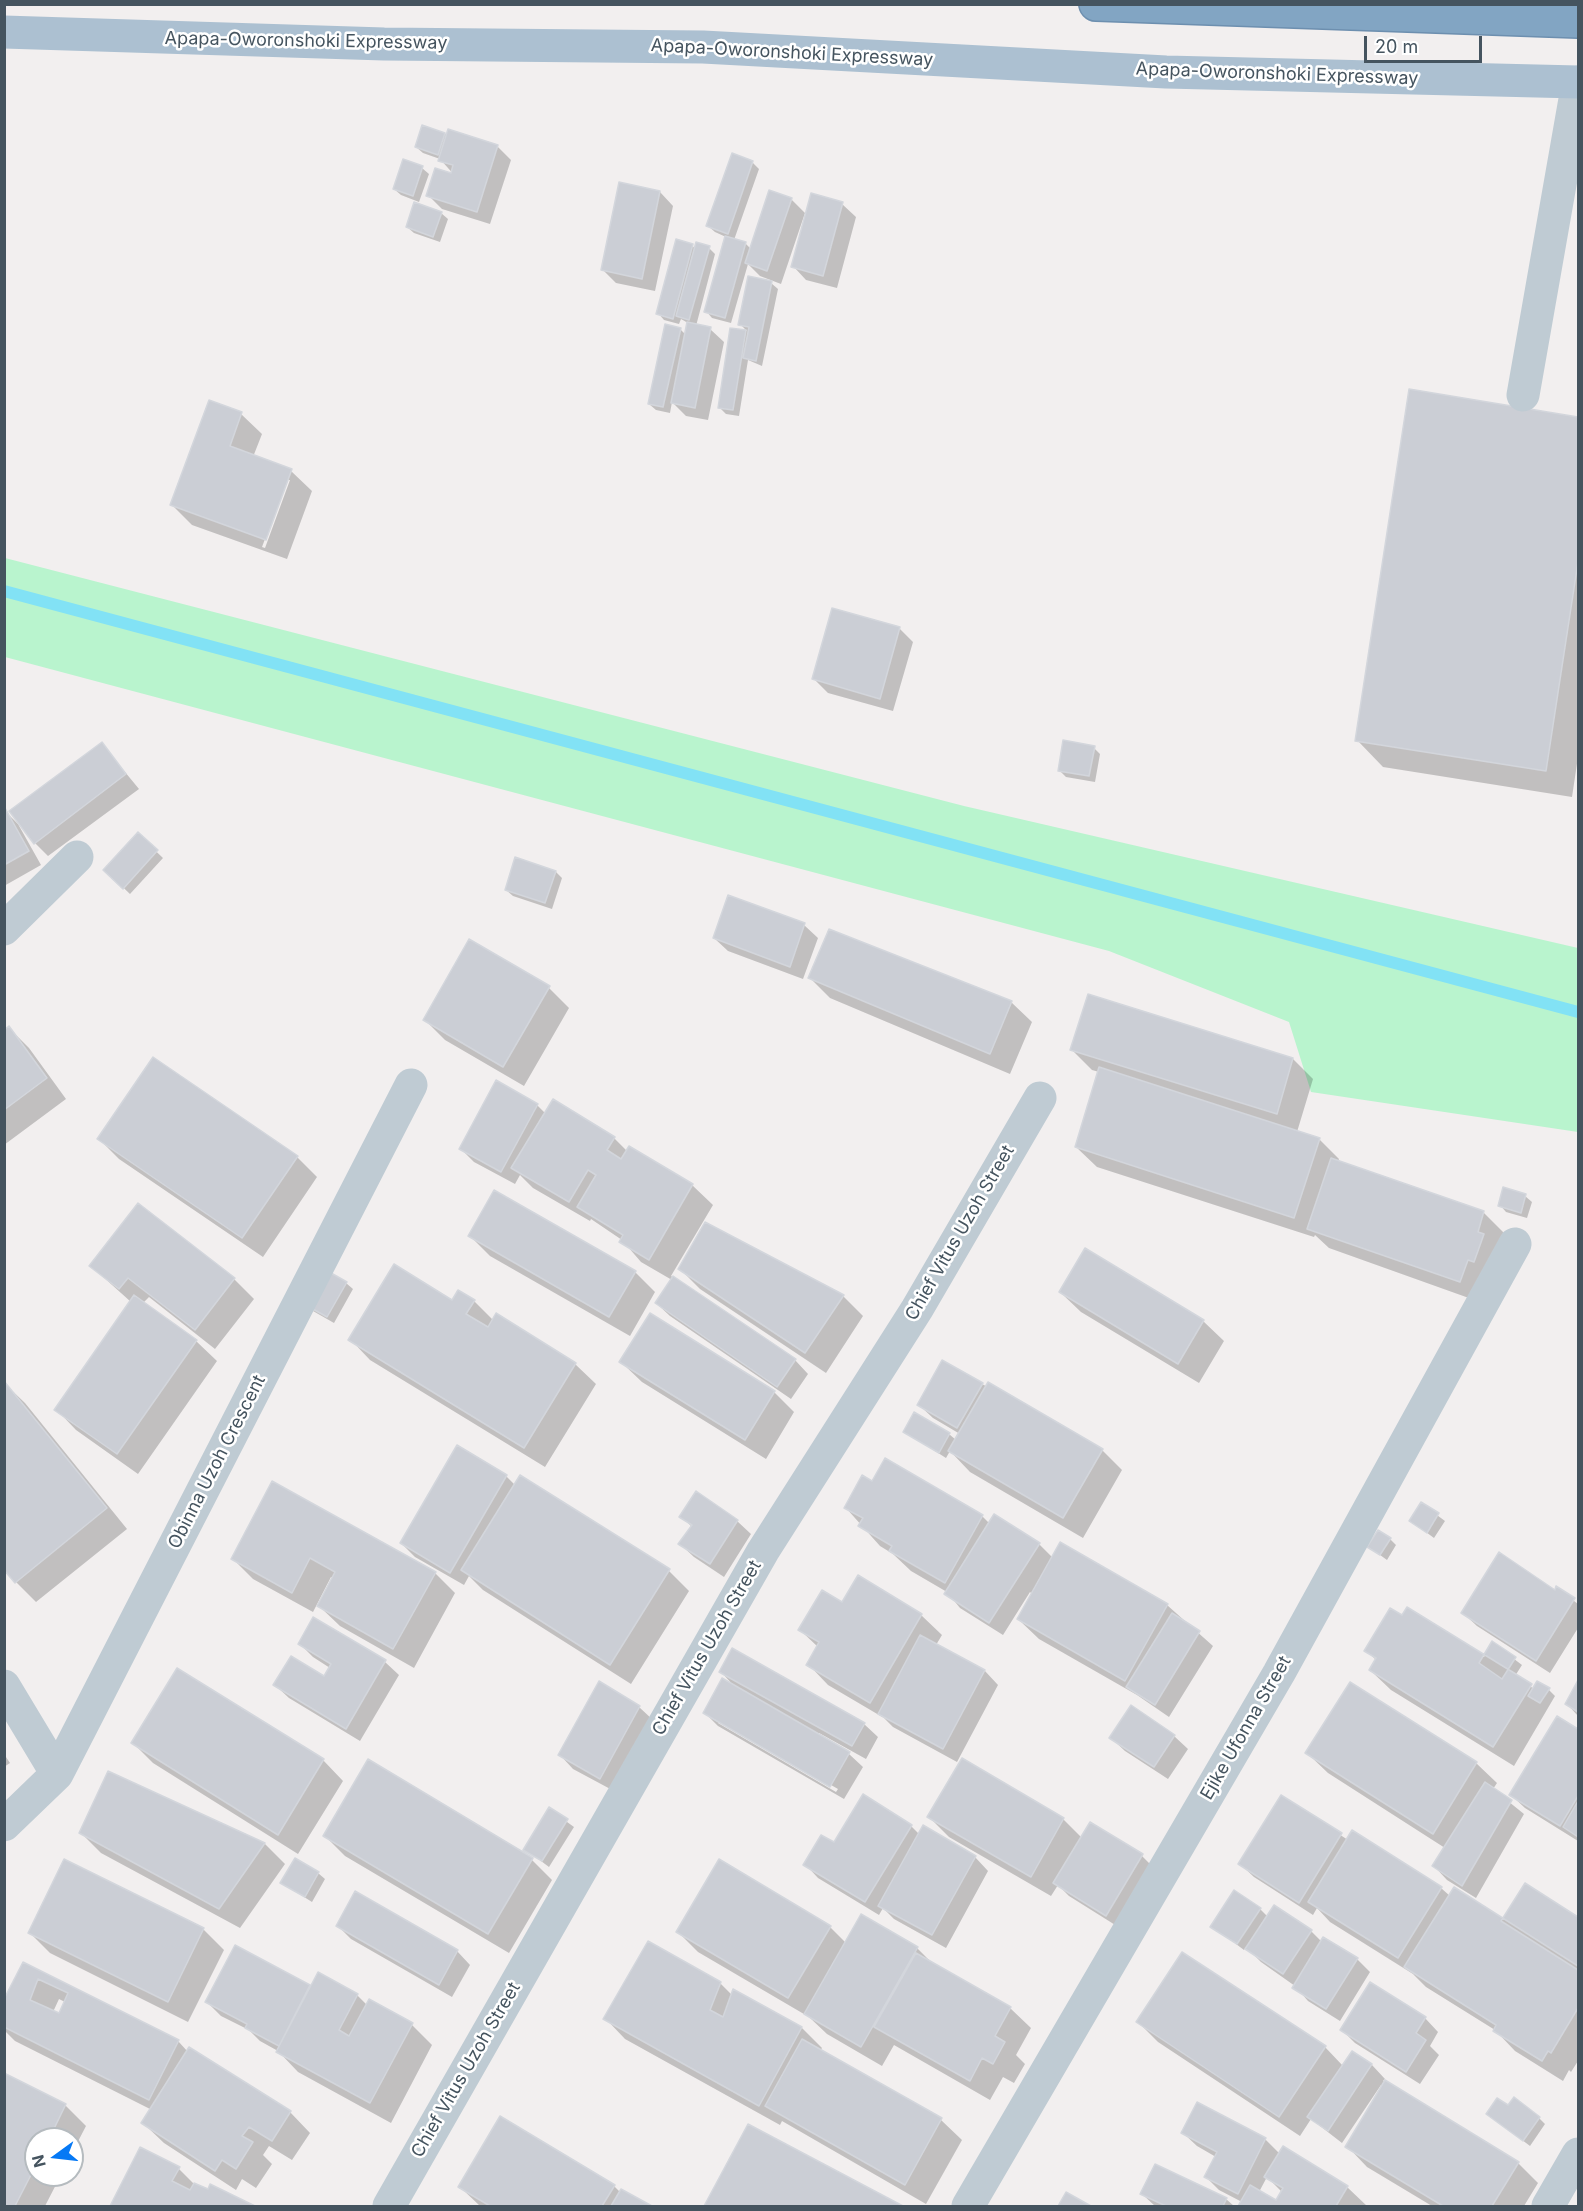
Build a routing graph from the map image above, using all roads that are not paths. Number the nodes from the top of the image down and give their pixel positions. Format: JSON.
{"nodes":[{"id":1,"x":1096,"y":4,"type":"edge"},
{"id":2,"x":1578,"y":21,"type":"edge"},
{"id":3,"x":4,"y":32,"type":"edge"},
{"id":4,"x":1578,"y":82,"type":"edge"},
{"id":5,"x":1523,"y":395,"type":"dead end"},
{"id":6,"x":77,"y":857,"type":"dead end"},
{"id":7,"x":4,"y":929,"type":"edge"},
{"id":8,"x":411,"y":1085,"type":"dead end"},
{"id":9,"x":1040,"y":1098,"type":"dead end"},
{"id":10,"x":1515,"y":1244,"type":"dead end"},
{"id":11,"x":4,"y":1686,"type":"edge"},
{"id":12,"x":57,"y":1774,"type":"junction"},
{"id":13,"x":4,"y":1825,"type":"edge"},
{"id":14,"x":1578,"y":2154,"type":"edge"},
{"id":15,"x":389,"y":2206,"type":"edge"},
{"id":16,"x":968,"y":2206,"type":"edge"},
{"id":17,"x":1548,"y":2206,"type":"edge"}],
"edges":[{"from":1,"to":2,"type":"highway"},
{"from":3,"to":4,"type":"main road","name":"Apapa-Oworonshoki Expressway"},
{"from":4,"to":5,"type":"street"},
{"from":6,"to":7,"type":"street"},
{"from":8,"to":12,"type":"street","name":"Obinna Uzoh Crescent"},
{"from":9,"to":15,"type":"street","name":"Chief Vitus Uzoh Street"},
{"from":10,"to":16,"type":"street","name":"Ejike Ufonna Street"},
{"from":11,"to":12,"type":"street"},
{"from":12,"to":13,"type":"street","name":"Obinna Uzoh Crescent"},
{"from":14,"to":17,"type":"street"}]}
